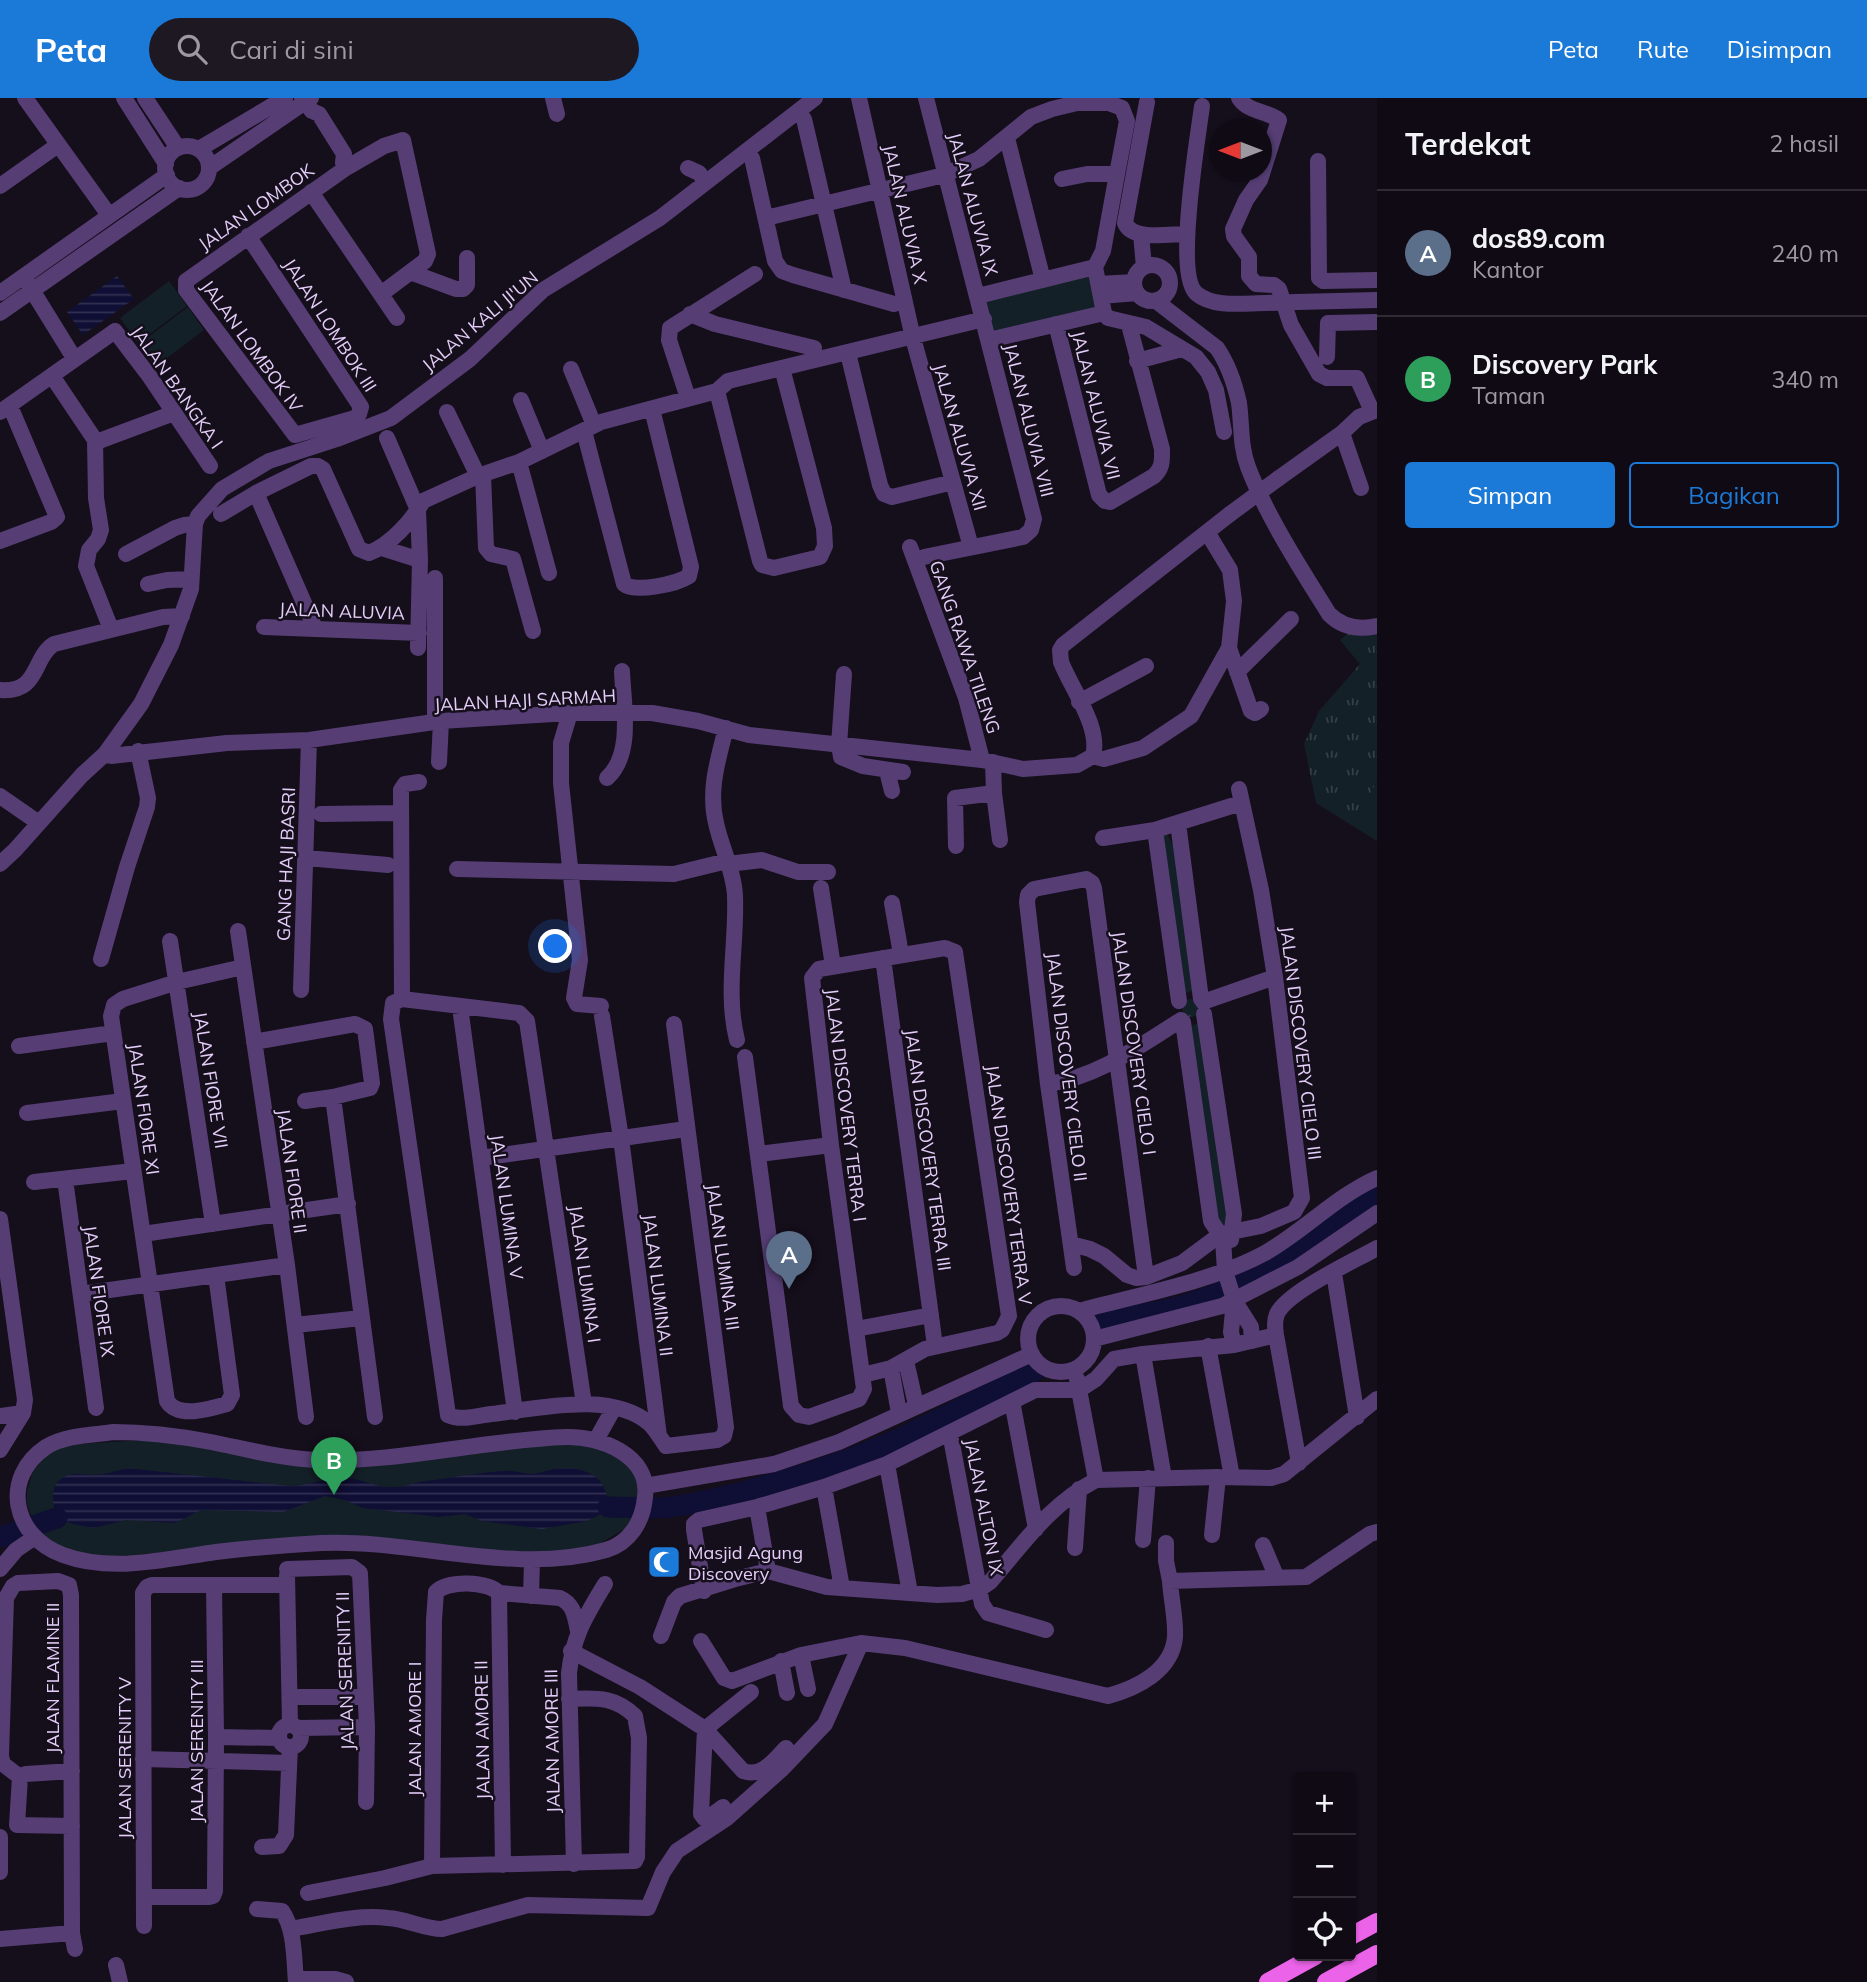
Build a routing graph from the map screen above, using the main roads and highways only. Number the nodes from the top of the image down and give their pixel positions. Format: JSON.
{"nodes":[{"id":1,"x":1377,"y":1922,"type":"edge"},
{"id":2,"x":1356,"y":1933,"type":"edge"},
{"id":3,"x":1377,"y":1954,"type":"edge"},
{"id":4,"x":1306,"y":1961,"type":"edge"},
{"id":5,"x":1268,"y":1982,"type":"edge"},
{"id":6,"x":1326,"y":1982,"type":"edge"}],
"edges":[{"from":1,"to":2,"type":"main road"},
{"from":3,"to":6,"type":"main road"},
{"from":4,"to":5,"type":"main road"}]}
